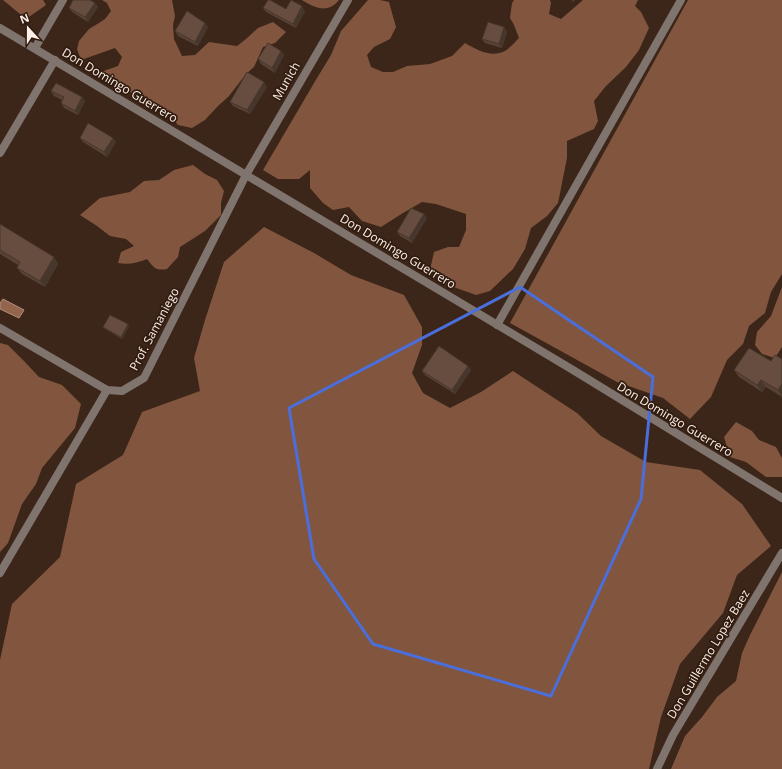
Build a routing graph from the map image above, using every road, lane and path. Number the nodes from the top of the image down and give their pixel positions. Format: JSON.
{"nodes":[{"id":1,"x":63,"y":0,"type":"edge"},
{"id":2,"x":348,"y":0,"type":"edge"},
{"id":3,"x":681,"y":0,"type":"edge"},
{"id":4,"x":0,"y":28,"type":"edge"},
{"id":5,"x":35,"y":48,"type":"junction"},
{"id":6,"x":55,"y":60,"type":"junction"},
{"id":7,"x":0,"y":153,"type":"edge"},
{"id":8,"x":246,"y":175,"type":"junction"},
{"id":9,"x":498,"y":325,"type":"junction"},
{"id":10,"x":0,"y":328,"type":"edge"},
{"id":11,"x":107,"y":390,"type":"junction"},
{"id":12,"x":782,"y":498,"type":"edge"},
{"id":13,"x":782,"y":553,"type":"edge"},
{"id":14,"x":0,"y":573,"type":"edge"},
{"id":15,"x":657,"y":769,"type":"edge"}],
"edges":[{"from":1,"to":5,"type":"street"},
{"from":2,"to":8,"type":"street","name":"Munich"},
{"from":3,"to":9,"type":"street"},
{"from":4,"to":5,"type":"street","name":"Don Domingo Guerrero"},
{"from":5,"to":6,"type":"street","name":"Don Domingo Guerrero"},
{"from":6,"to":7,"type":"street"},
{"from":6,"to":8,"type":"street","name":"Don Domingo Guerrero"},
{"from":8,"to":9,"type":"street","name":"Don Domingo Guerrero"},
{"from":8,"to":11,"type":"street","name":"Prof. Samaniego"},
{"from":9,"to":12,"type":"street","name":"Don Domingo Guerrero"},
{"from":10,"to":11,"type":"street"},
{"from":11,"to":14,"type":"street"},
{"from":13,"to":15,"type":"street","name":"Don Guillermo Lopez Baez"}]}
